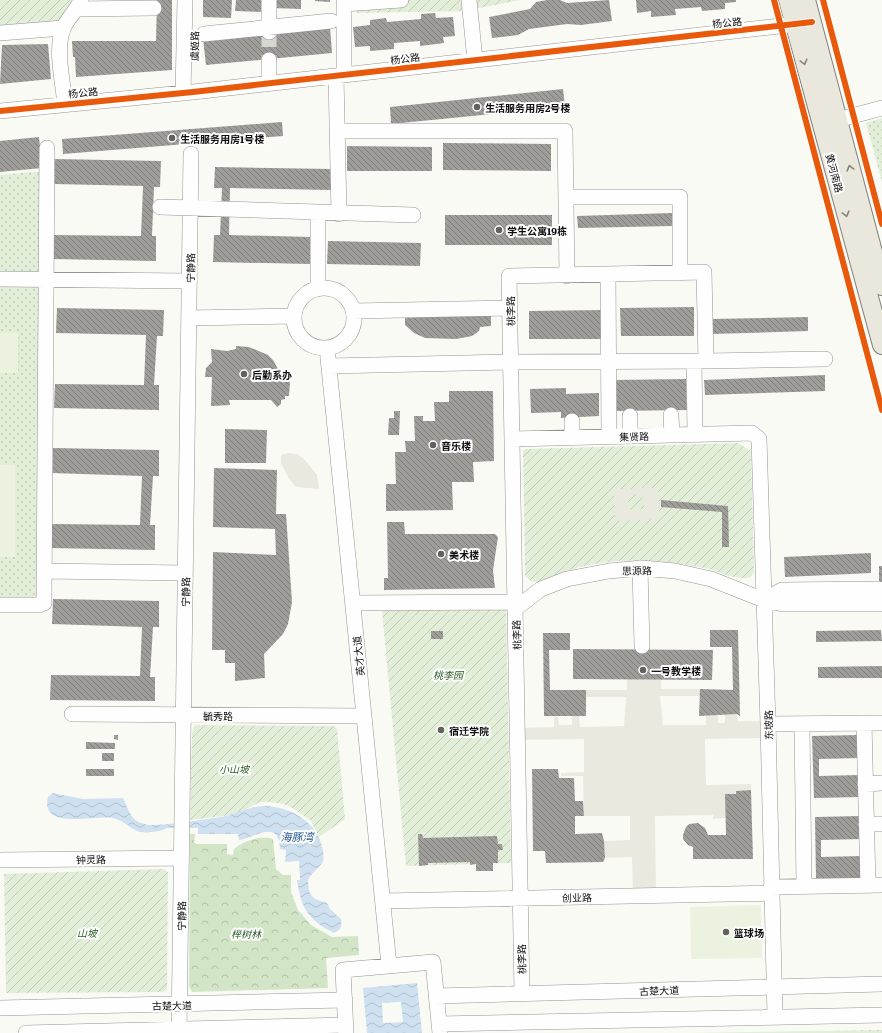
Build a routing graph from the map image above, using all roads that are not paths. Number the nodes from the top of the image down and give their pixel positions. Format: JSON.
{"nodes":[{"id":1,"x":185,"y":0,"type":"edge"},
{"id":2,"x":195,"y":0,"type":"edge"},
{"id":3,"x":269,"y":0,"type":"edge"},
{"id":4,"x":401,"y":0,"type":"edge"},
{"id":5,"x":469,"y":0,"type":"edge"},
{"id":6,"x":788,"y":0,"type":"edge"},
{"id":7,"x":806,"y":0,"type":"edge"},
{"id":8,"x":344,"y":2,"type":"edge"},
{"id":9,"x":79,"y":4,"type":"edge"},
{"id":10,"x":154,"y":8,"type":"dead end"},
{"id":11,"x":331,"y":21,"type":"dead end"},
{"id":12,"x":812,"y":22,"type":"junction"},
{"id":13,"x":794,"y":24,"type":"junction"},
{"id":14,"x":63,"y":28,"type":"junction"},
{"id":15,"x":269,"y":30,"type":"junction"},
{"id":16,"x":0,"y":33,"type":"edge"},
{"id":17,"x":204,"y":34,"type":"dead end"},
{"id":18,"x":269,"y":60,"type":"tunnel mouth"},
{"id":19,"x":474,"y":60,"type":"junction"},
{"id":20,"x":340,"y":75,"type":"junction"},
{"id":21,"x":269,"y":83,"type":"junction"},
{"id":22,"x":188,"y":92,"type":"junction"},
{"id":23,"x":65,"y":104,"type":"junction"},
{"id":24,"x":882,"y":108,"type":"edge"},
{"id":25,"x":0,"y":111,"type":"edge"},
{"id":26,"x":837,"y":120,"type":"junction"},
{"id":27,"x":337,"y":130,"type":"junction"},
{"id":28,"x":47,"y":148,"type":"dead end"},
{"id":29,"x":191,"y":154,"type":"dead end"},
{"id":30,"x":566,"y":197,"type":"junction"},
{"id":31,"x":160,"y":207,"type":"dead end"},
{"id":32,"x":190,"y":208,"type":"junction"},
{"id":33,"x":318,"y":213,"type":"junction"},
{"id":34,"x":338,"y":214,"type":"junction"},
{"id":35,"x":414,"y":215,"type":"dead end"},
{"id":36,"x":680,"y":273,"type":"junction"},
{"id":37,"x":608,"y":274,"type":"junction"},
{"id":38,"x":567,"y":276,"type":"junction"},
{"id":39,"x":0,"y":279,"type":"edge"},
{"id":40,"x":46,"y":280,"type":"junction"},
{"id":41,"x":189,"y":281,"type":"junction"},
{"id":42,"x":882,"y":286,"type":"edge"},
{"id":43,"x":318,"y":289,"type":"junction"},
{"id":44,"x":510,"y":308,"type":"junction"},
{"id":45,"x":353,"y":311,"type":"junction"},
{"id":46,"x":294,"y":316,"type":"junction"},
{"id":47,"x":189,"y":318,"type":"junction"},
{"id":48,"x":882,"y":345,"type":"edge"},
{"id":49,"x":327,"y":348,"type":"junction"},
{"id":50,"x":825,"y":359,"type":"dead end"},
{"id":51,"x":511,"y":362,"type":"junction"},
{"id":52,"x":609,"y":362,"type":"junction"},
{"id":53,"x":700,"y":362,"type":"junction"},
{"id":54,"x":329,"y":366,"type":"junction"},
{"id":55,"x":671,"y":415,"type":"dead end"},
{"id":56,"x":630,"y":416,"type":"dead end"},
{"id":57,"x":572,"y":421,"type":"dead end"},
{"id":58,"x":695,"y":434,"type":"junction"},
{"id":59,"x":755,"y":434,"type":"joint"},
{"id":60,"x":672,"y":435,"type":"junction"},
{"id":61,"x":609,"y":436,"type":"junction"},
{"id":62,"x":630,"y":436,"type":"junction"},
{"id":63,"x":572,"y":437,"type":"junction"},
{"id":64,"x":512,"y":439,"type":"junction"},
{"id":65,"x":640,"y":568,"type":"junction"},
{"id":66,"x":44,"y":571,"type":"junction"},
{"id":67,"x":185,"y":573,"type":"junction"},
{"id":68,"x":882,"y":591,"type":"edge"},
{"id":69,"x":764,"y":600,"type":"junction"},
{"id":70,"x":882,"y":601,"type":"edge"},
{"id":71,"x":353,"y":603,"type":"junction"},
{"id":72,"x":0,"y":605,"type":"edge"},
{"id":73,"x":515,"y":606,"type":"junction"},
{"id":74,"x":642,"y":646,"type":"dead end"},
{"id":75,"x":72,"y":714,"type":"dead end"},
{"id":76,"x":183,"y":715,"type":"junction"},
{"id":77,"x":364,"y":716,"type":"junction"},
{"id":78,"x":864,"y":723,"type":"junction"},
{"id":79,"x":882,"y":723,"type":"edge"},
{"id":80,"x":768,"y":724,"type":"junction"},
{"id":81,"x":802,"y":724,"type":"junction"},
{"id":82,"x":882,"y":783,"type":"edge"},
{"id":83,"x":865,"y":784,"type":"junction"},
{"id":84,"x":866,"y":824,"type":"junction"},
{"id":85,"x":882,"y":824,"type":"edge"},
{"id":86,"x":181,"y":858,"type":"junction"},
{"id":87,"x":0,"y":860,"type":"edge"},
{"id":88,"x":875,"y":885,"type":"edge"},
{"id":89,"x":804,"y":886,"type":"junction"},
{"id":90,"x":772,"y":890,"type":"junction"},
{"id":91,"x":520,"y":898,"type":"junction"},
{"id":92,"x":383,"y":901,"type":"junction"},
{"id":93,"x":389,"y":965,"type":"junction"},
{"id":94,"x":882,"y":984,"type":"edge"},
{"id":95,"x":774,"y":987,"type":"junction"},
{"id":96,"x":522,"y":994,"type":"junction"},
{"id":97,"x":436,"y":996,"type":"junction"},
{"id":98,"x":344,"y":1000,"type":"junction"},
{"id":99,"x":179,"y":1004,"type":"junction"},
{"id":100,"x":0,"y":1008,"type":"edge"},
{"id":101,"x":882,"y":1016,"type":"edge"},
{"id":102,"x":775,"y":1018,"type":"junction"},
{"id":103,"x":440,"y":1028,"type":"edge"},
{"id":104,"x":346,"y":1029,"type":"edge"},
{"id":105,"x":179,"y":1031,"type":"edge"},
{"id":106,"x":26,"y":1033,"type":"edge"}],
"edges":[{"from":1,"to":22,"type":"street"},
{"from":2,"to":22,"type":"street","name":"虞姬路"},
{"from":3,"to":15,"type":"street"},
{"from":4,"to":8,"type":"street"},
{"from":5,"to":19,"type":"street"},
{"from":6,"to":13,"type":"main road","name":"黄河南路"},
{"from":7,"to":12,"type":"main road","name":"黄河南路"},
{"from":8,"to":20,"type":"street"},
{"from":9,"to":10,"type":"street"},
{"from":9,"to":14,"type":"street"},
{"from":11,"to":15,"type":"street"},
{"from":12,"to":13,"type":"street","name":"杨公路"},
{"from":12,"to":26,"type":"main road","name":"黄河南路"},
{"from":13,"to":19,"type":"street","name":"杨公路"},
{"from":13,"to":48,"type":"main road","name":"黄河南路","one_way":true},
{"from":14,"to":16,"type":"street"},
{"from":14,"to":23,"type":"street"},
{"from":15,"to":17,"type":"street"},
{"from":18,"to":21,"type":"street"},
{"from":19,"to":20,"type":"street","name":"杨公路"},
{"from":20,"to":21,"type":"street","name":"杨公路"},
{"from":20,"to":27,"type":"street"},
{"from":21,"to":22,"type":"street","name":"杨公路"},
{"from":22,"to":23,"type":"street","name":"杨公路"},
{"from":23,"to":25,"type":"street","name":"杨公路"},
{"from":24,"to":26,"type":"street"},
{"from":42,"to":26,"type":"main road","name":"黄河南路","one_way":true},
{"from":27,"to":30,"type":"street"},
{"from":27,"to":34,"type":"street"},
{"from":28,"to":40,"type":"street"},
{"from":29,"to":32,"type":"street","name":"宁静路"},
{"from":30,"to":36,"type":"street"},
{"from":30,"to":38,"type":"street"},
{"from":31,"to":32,"type":"street"},
{"from":32,"to":33,"type":"street"},
{"from":32,"to":41,"type":"street","name":"宁静路"},
{"from":33,"to":34,"type":"street"},
{"from":33,"to":43,"type":"street"},
{"from":34,"to":35,"type":"street"},
{"from":36,"to":37,"type":"street"},
{"from":36,"to":53,"type":"street"},
{"from":37,"to":38,"type":"street"},
{"from":37,"to":52,"type":"street"},
{"from":38,"to":44,"type":"street","name":"桃李路"},
{"from":39,"to":40,"type":"street"},
{"from":40,"to":41,"type":"street"},
{"from":40,"to":66,"type":"street"},
{"from":41,"to":47,"type":"street","name":"宁静路"},
{"from":43,"to":45,"type":"street"},
{"from":43,"to":46,"type":"street"},
{"from":44,"to":45,"type":"street"},
{"from":44,"to":51,"type":"street","name":"桃李路"},
{"from":45,"to":49,"type":"street"},
{"from":46,"to":47,"type":"street"},
{"from":46,"to":49,"type":"street"},
{"from":47,"to":67,"type":"street","name":"宁静路"},
{"from":49,"to":54,"type":"street","name":"英才大道"},
{"from":50,"to":53,"type":"street"},
{"from":51,"to":52,"type":"street"},
{"from":51,"to":54,"type":"street"},
{"from":51,"to":64,"type":"street","name":"桃李路"},
{"from":52,"to":53,"type":"street"},
{"from":52,"to":61,"type":"street"},
{"from":53,"to":58,"type":"street"},
{"from":54,"to":71,"type":"street","name":"英才大道"},
{"from":55,"to":60,"type":"street"},
{"from":56,"to":62,"type":"street"},
{"from":57,"to":63,"type":"street"},
{"from":58,"to":59,"type":"street","name":"集贤路"},
{"from":58,"to":60,"type":"street","name":"集贤路"},
{"from":59,"to":69,"type":"street","name":"东坡路"},
{"from":60,"to":62,"type":"street","name":"集贤路"},
{"from":61,"to":62,"type":"street","name":"集贤路"},
{"from":61,"to":63,"type":"street","name":"集贤路"},
{"from":63,"to":64,"type":"street","name":"集贤路"},
{"from":64,"to":73,"type":"street","name":"桃李路"},
{"from":65,"to":69,"type":"street","name":"思源路"},
{"from":65,"to":73,"type":"street","name":"思源路"},
{"from":65,"to":74,"type":"street"},
{"from":66,"to":67,"type":"street"},
{"from":66,"to":72,"type":"street"},
{"from":67,"to":76,"type":"street","name":"宁静路"},
{"from":68,"to":69,"type":"street"},
{"from":69,"to":70,"type":"street","name":"思源路"},
{"from":69,"to":80,"type":"street","name":"东坡路"},
{"from":71,"to":73,"type":"street"},
{"from":71,"to":77,"type":"street","name":"英才大道"},
{"from":73,"to":91,"type":"street","name":"桃李路"},
{"from":75,"to":76,"type":"street","name":"毓秀路"},
{"from":76,"to":77,"type":"street","name":"毓秀路"},
{"from":76,"to":86,"type":"street","name":"宁静路"},
{"from":77,"to":92,"type":"street","name":"英才大道"},
{"from":78,"to":79,"type":"street"},
{"from":78,"to":81,"type":"street"},
{"from":78,"to":83,"type":"street"},
{"from":80,"to":81,"type":"street"},
{"from":80,"to":90,"type":"street","name":"东坡路"},
{"from":81,"to":89,"type":"street"},
{"from":82,"to":83,"type":"street"},
{"from":83,"to":84,"type":"street"},
{"from":84,"to":85,"type":"street"},
{"from":84,"to":88,"type":"street"},
{"from":86,"to":87,"type":"street","name":"钟灵路"},
{"from":86,"to":99,"type":"street","name":"宁静路"},
{"from":88,"to":89,"type":"street","name":"创业路"},
{"from":89,"to":90,"type":"street","name":"创业路"},
{"from":90,"to":91,"type":"street","name":"创业路"},
{"from":90,"to":95,"type":"street","name":"东坡路"},
{"from":91,"to":92,"type":"street","name":"创业路"},
{"from":91,"to":96,"type":"street","name":"桃李路"},
{"from":92,"to":93,"type":"street","name":"英才大道"},
{"from":93,"to":97,"type":"street"},
{"from":93,"to":98,"type":"street"},
{"from":94,"to":95,"type":"street","name":"古楚大道"},
{"from":95,"to":96,"type":"street","name":"古楚大道"},
{"from":95,"to":102,"type":"street","name":"东坡路"},
{"from":96,"to":97,"type":"street","name":"古楚大道"},
{"from":97,"to":103,"type":"street"},
{"from":98,"to":99,"type":"street","name":"古楚大道"},
{"from":98,"to":104,"type":"street"},
{"from":99,"to":100,"type":"street","name":"古楚大道"},
{"from":99,"to":105,"type":"street","name":"宁静路"},
{"from":101,"to":102,"type":"street"},
{"from":102,"to":103,"type":"street"},
{"from":104,"to":105,"type":"street"},
{"from":105,"to":106,"type":"street"}]}
